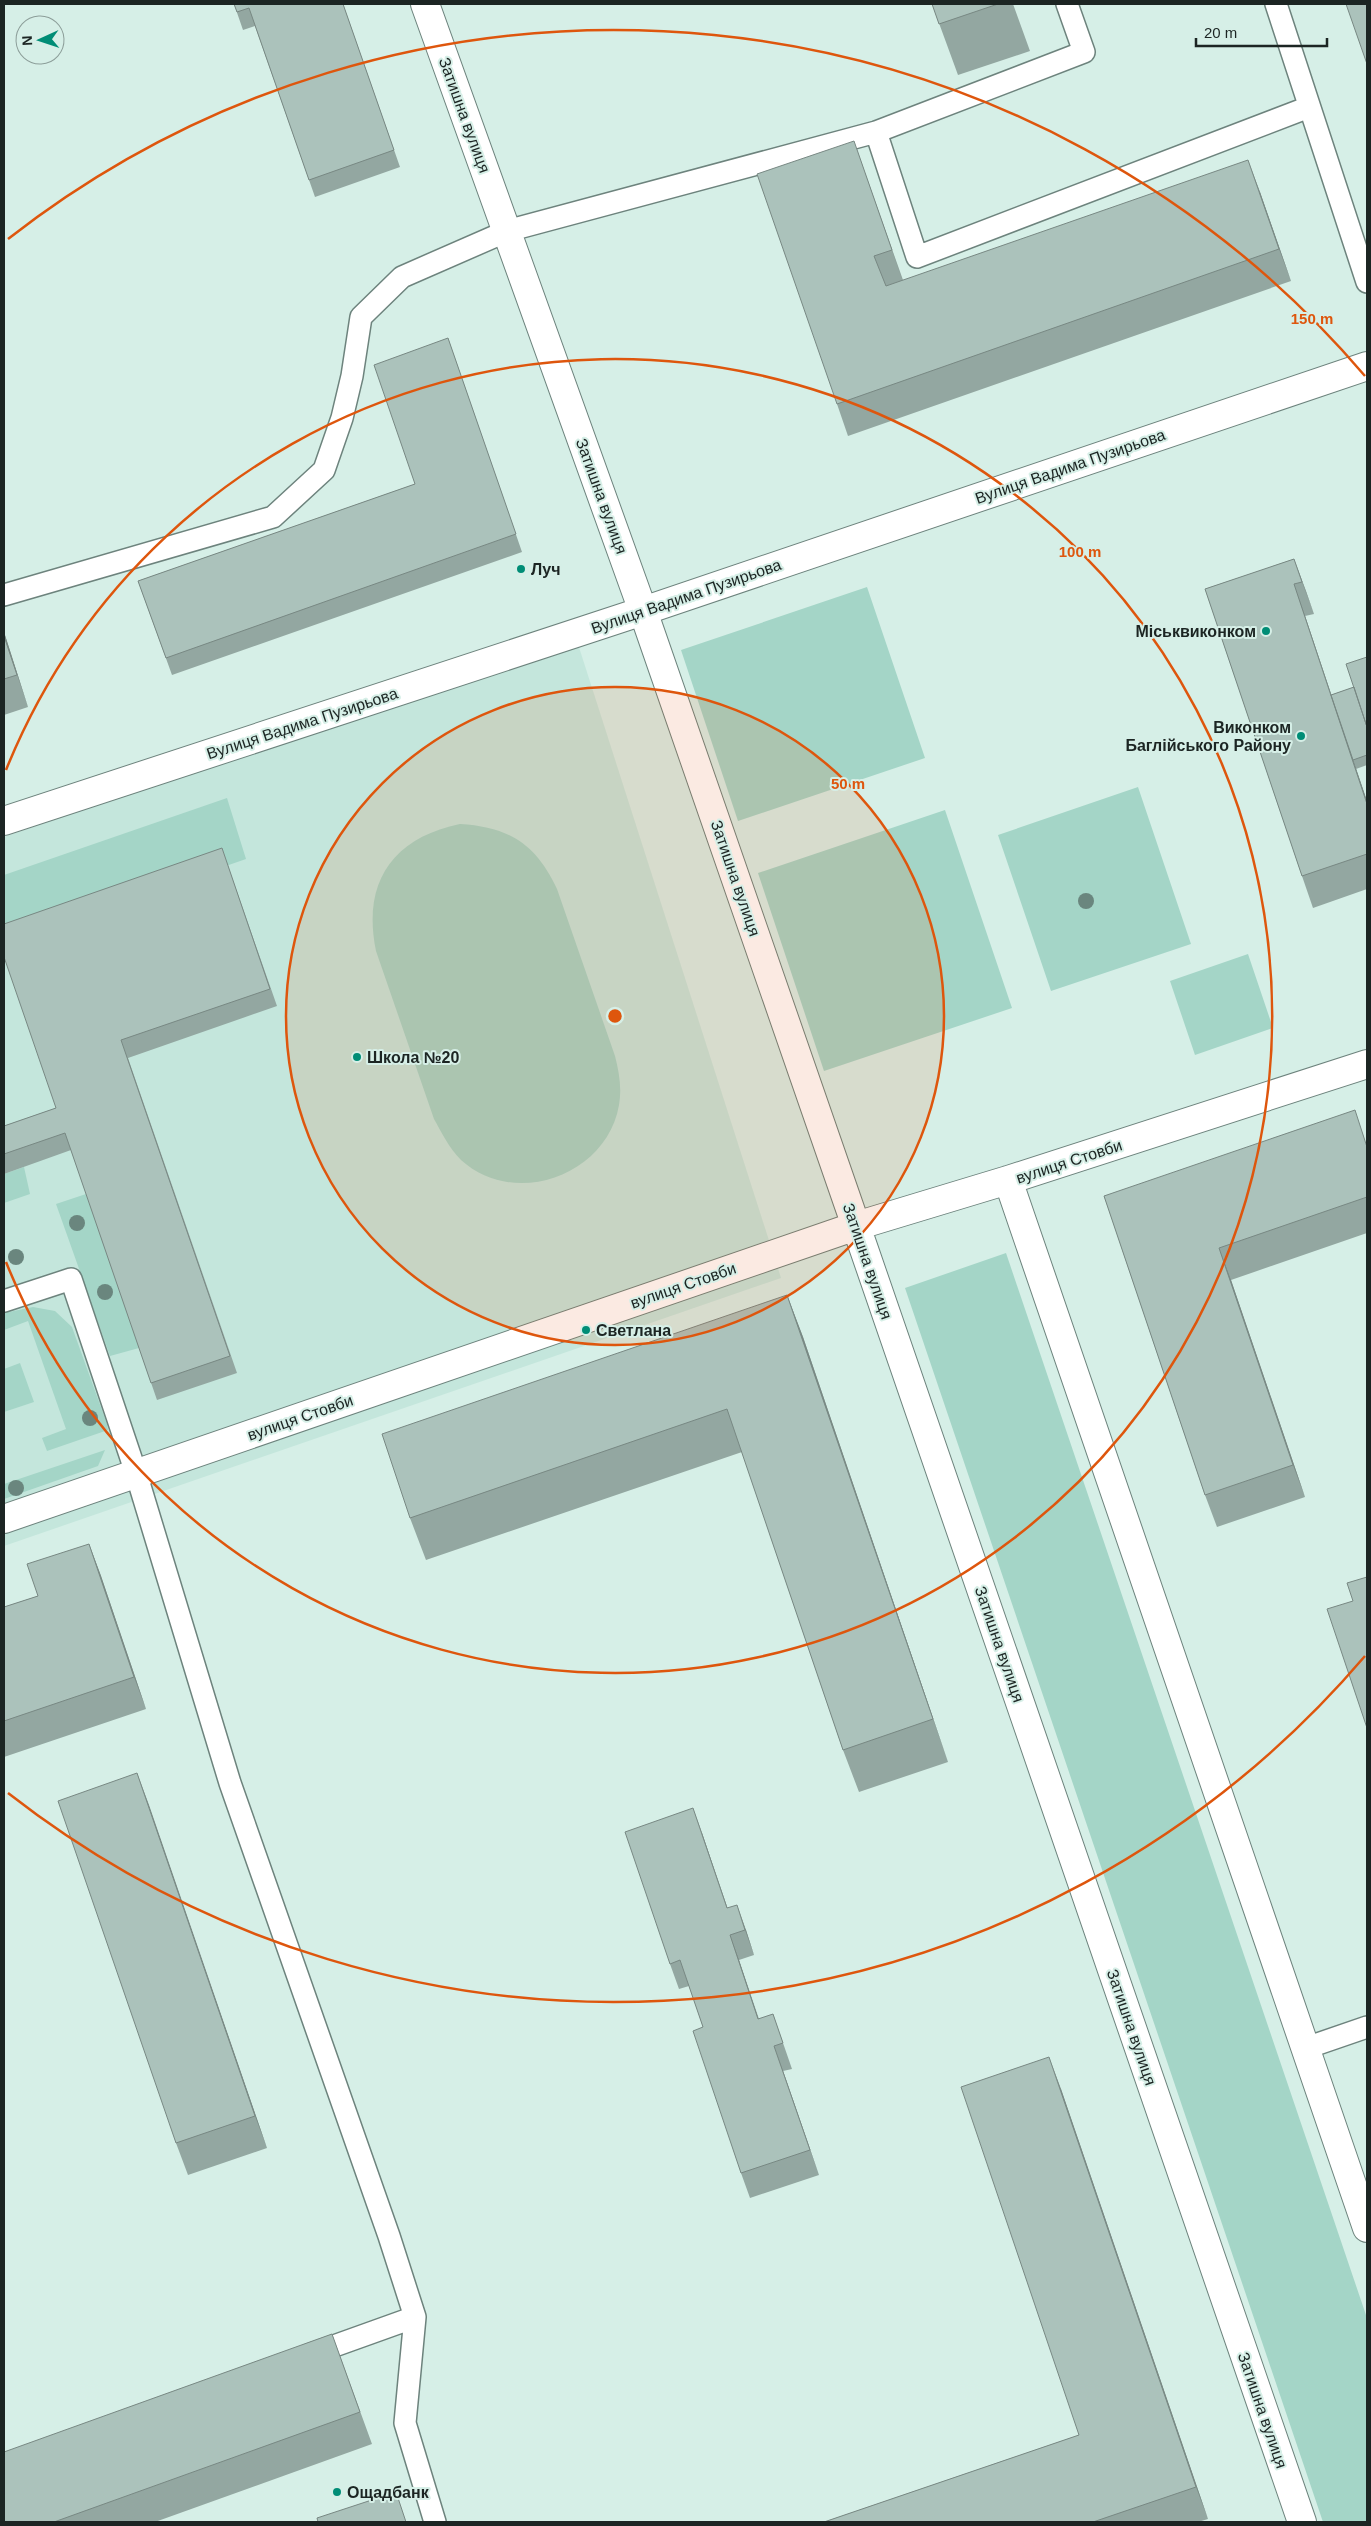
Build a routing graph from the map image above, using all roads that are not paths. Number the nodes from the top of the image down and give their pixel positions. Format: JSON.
{"nodes":[{"id":1,"x":425,"y":4,"type":"edge"},
{"id":2,"x":1067,"y":4,"type":"edge"},
{"id":3,"x":1276,"y":4,"type":"edge"},
{"id":4,"x":1309,"y":107,"type":"junction"},
{"id":5,"x":876,"y":132,"type":"junction"},
{"id":6,"x":507,"y":232,"type":"junction"},
{"id":7,"x":1367,"y":282,"type":"edge"},
{"id":8,"x":1367,"y":366,"type":"edge"},
{"id":9,"x":4,"y":595,"type":"edge"},
{"id":10,"x":643,"y":611,"type":"junction"},
{"id":11,"x":4,"y":821,"type":"edge"},
{"id":12,"x":1367,"y":1064,"type":"edge"},
{"id":13,"x":1008,"y":1180,"type":"junction"},
{"id":14,"x":856,"y":1226,"type":"junction"},
{"id":15,"x":4,"y":1301,"type":"edge"},
{"id":16,"x":136,"y":1473,"type":"junction"},
{"id":17,"x":4,"y":1519,"type":"edge"},
{"id":18,"x":1367,"y":2027,"type":"edge"},
{"id":19,"x":1306,"y":2048,"type":"junction"},
{"id":20,"x":1367,"y":2228,"type":"edge"},
{"id":21,"x":415,"y":2317,"type":"junction"},
{"id":22,"x":293,"y":2361,"type":"edge"},
{"id":23,"x":435,"y":2522,"type":"edge"},
{"id":24,"x":1302,"y":2522,"type":"edge"}],
"edges":[{"from":1,"to":6,"type":"street","name":"Затишна вулиця"},
{"from":2,"to":5,"type":"lane"},
{"from":3,"to":4,"type":"lane"},
{"from":4,"to":5,"type":"lane"},
{"from":4,"to":7,"type":"lane"},
{"from":5,"to":6,"type":"lane"},
{"from":6,"to":9,"type":"lane"},
{"from":6,"to":10,"type":"street","name":"Затишна вулиця"},
{"from":8,"to":10,"type":"street","name":"Вулиця Вадима Пузирьова"},
{"from":10,"to":11,"type":"street","name":"Вулиця Вадима Пузирьова"},
{"from":10,"to":14,"type":"street","name":"Затишна вулиця"},
{"from":12,"to":13,"type":"street","name":"вулиця Стовби"},
{"from":13,"to":14,"type":"street","name":"вулиця Стовби"},
{"from":13,"to":19,"type":"street"},
{"from":14,"to":16,"type":"street","name":"вулиця Стовби"},
{"from":14,"to":24,"type":"street","name":"Затишна вулиця"},
{"from":15,"to":16,"type":"lane"},
{"from":16,"to":17,"type":"street","name":"вулиця Стовби"},
{"from":16,"to":21,"type":"lane"},
{"from":18,"to":19,"type":"lane"},
{"from":19,"to":20,"type":"street"},
{"from":21,"to":22,"type":"lane"},
{"from":21,"to":23,"type":"lane"}]}
